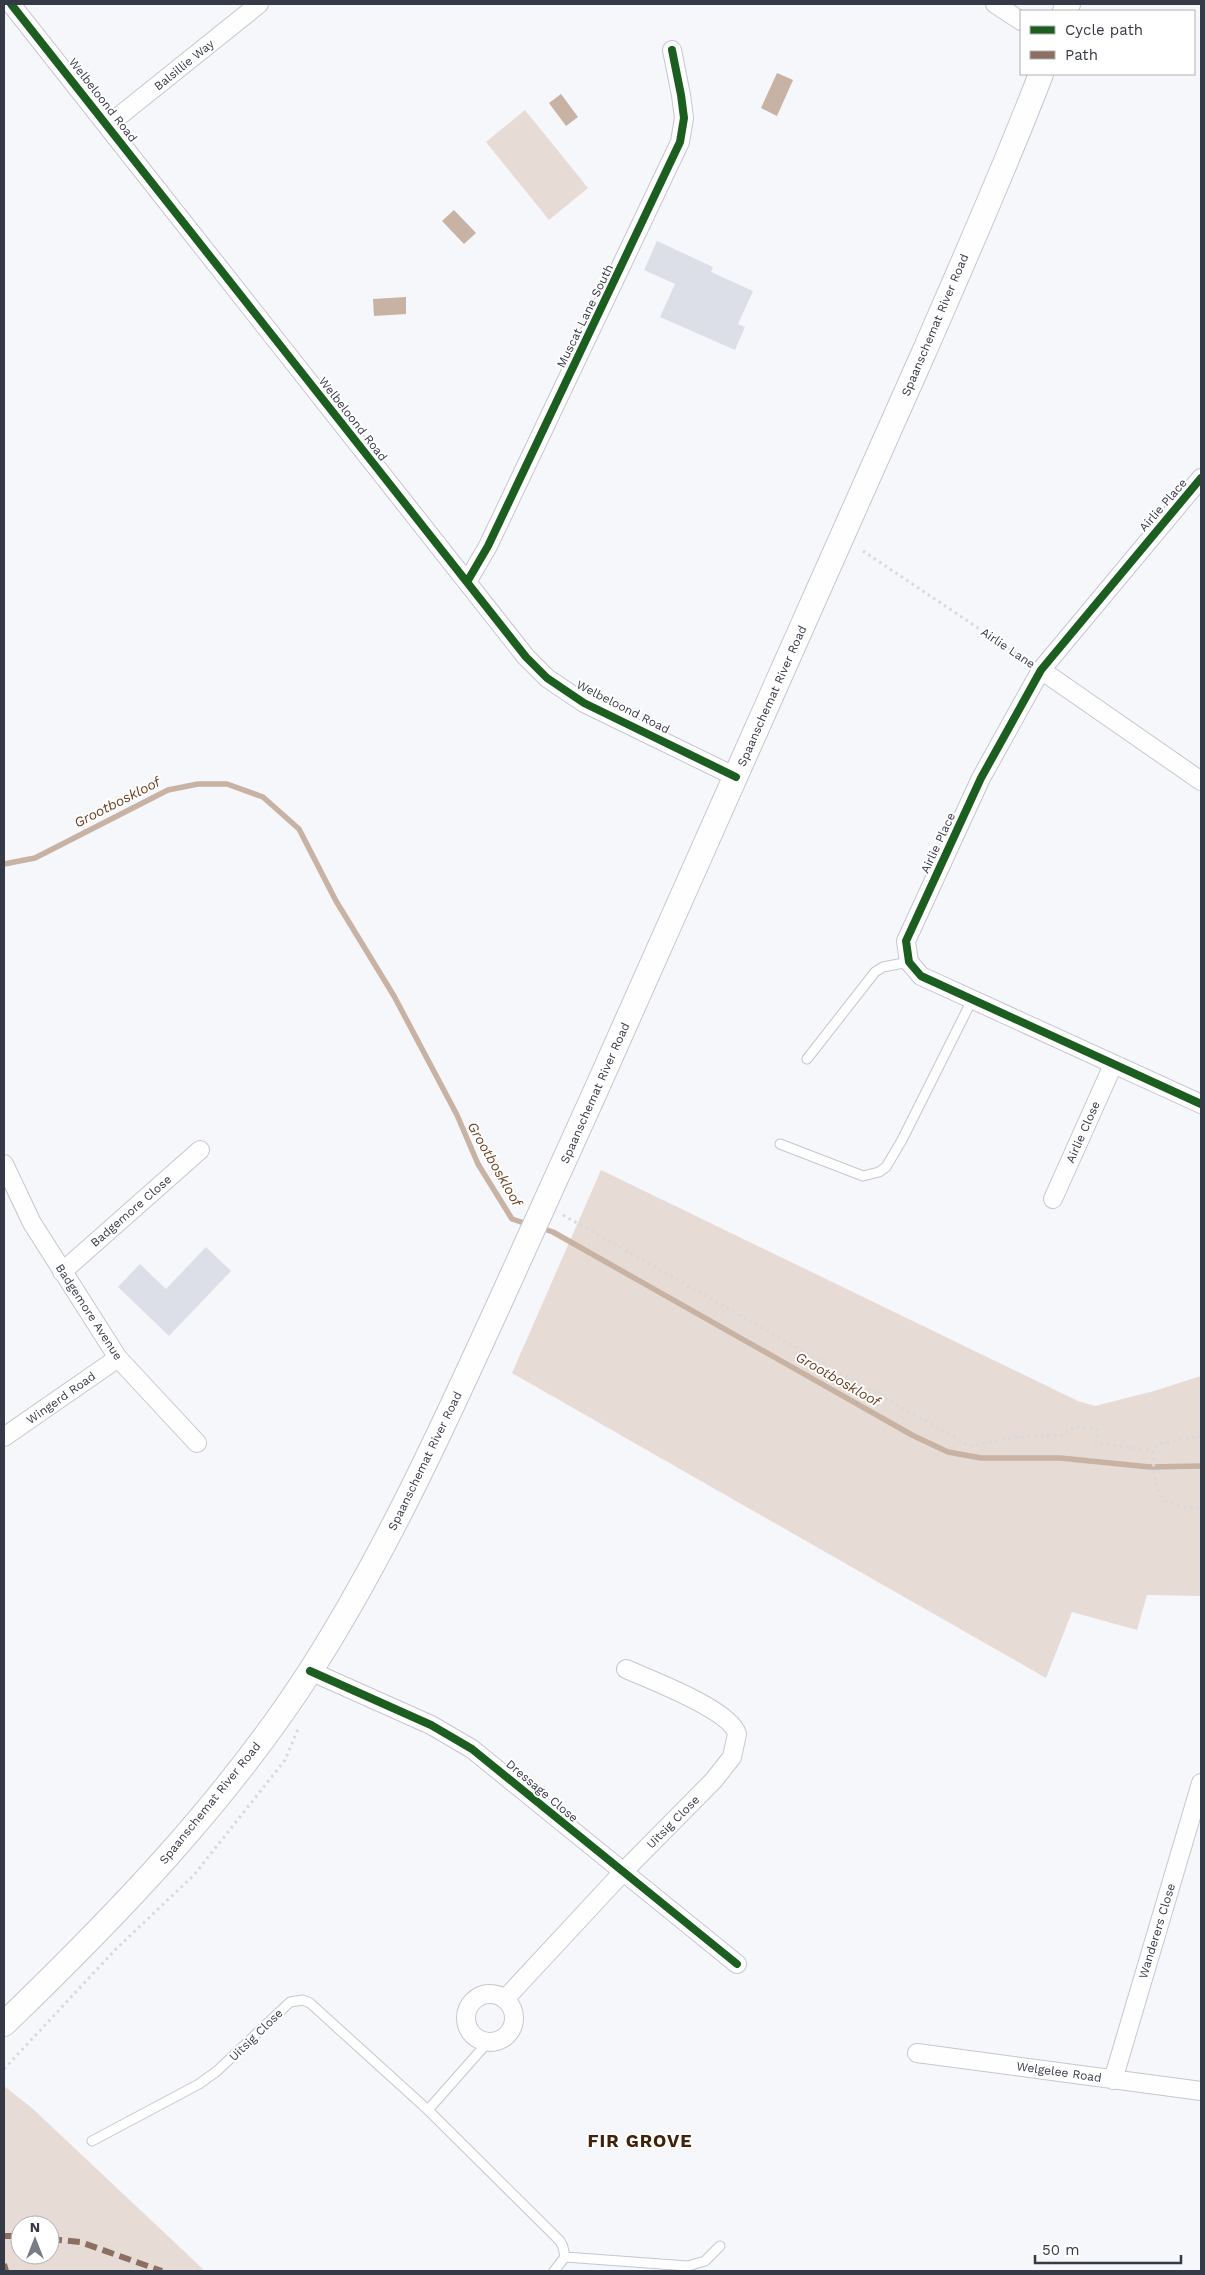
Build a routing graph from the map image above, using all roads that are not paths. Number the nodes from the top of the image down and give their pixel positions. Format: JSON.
{"nodes":[{"id":1,"x":11,"y":4,"type":"edge"},
{"id":2,"x":259,"y":4,"type":"edge"},
{"id":3,"x":995,"y":4,"type":"edge"},
{"id":4,"x":1020,"y":20,"type":"edge"},
{"id":5,"x":672,"y":50,"type":"dead end"},
{"id":6,"x":1042,"y":75,"type":"edge"},
{"id":7,"x":108,"y":125,"type":"junction"},
{"id":8,"x":1201,"y":478,"type":"edge"},
{"id":9,"x":467,"y":582,"type":"junction"},
{"id":10,"x":1041,"y":670,"type":"junction"},
{"id":11,"x":736,"y":777,"type":"junction"},
{"id":12,"x":1201,"y":781,"type":"edge"},
{"id":13,"x":909,"y":962,"type":"junction"},
{"id":14,"x":972,"y":1000,"type":"junction"},
{"id":15,"x":807,"y":1059,"type":"dead end"},
{"id":16,"x":1113,"y":1065,"type":"junction"},
{"id":17,"x":1201,"y":1104,"type":"edge"},
{"id":18,"x":780,"y":1144,"type":"dead end"},
{"id":19,"x":200,"y":1150,"type":"dead end"},
{"id":20,"x":4,"y":1164,"type":"edge"},
{"id":21,"x":1053,"y":1199,"type":"dead end"},
{"id":22,"x":62,"y":1272,"type":"junction"},
{"id":23,"x":118,"y":1358,"type":"junction"},
{"id":24,"x":4,"y":1437,"type":"edge"},
{"id":25,"x":197,"y":1443,"type":"dead end"},
{"id":26,"x":626,"y":1668,"type":"dead end"},
{"id":27,"x":310,"y":1671,"type":"junction"},
{"id":28,"x":1201,"y":1783,"type":"edge"},
{"id":29,"x":623,"y":1872,"type":"junction"},
{"id":30,"x":737,"y":1964,"type":"dead end"},
{"id":31,"x":505,"y":1999,"type":"junction"},
{"id":32,"x":4,"y":2024,"type":"edge"},
{"id":33,"x":488,"y":2042,"type":"junction"},
{"id":34,"x":917,"y":2053,"type":"dead end"},
{"id":35,"x":1113,"y":2080,"type":"junction"},
{"id":36,"x":1201,"y":2091,"type":"edge"},
{"id":37,"x":428,"y":2110,"type":"junction"},
{"id":38,"x":92,"y":2141,"type":"dead end"},
{"id":39,"x":720,"y":2246,"type":"dead end"},
{"id":40,"x":564,"y":2257,"type":"junction"},
{"id":41,"x":554,"y":2271,"type":"edge"}],
"edges":[{"from":1,"to":7,"type":"street","name":"Welbeloond Road"},
{"from":2,"to":7,"type":"street","name":"Balsillie Way"},
{"from":3,"to":4,"type":"street"},
{"from":5,"to":9,"type":"street","name":"Muscat Lane South"},
{"from":6,"to":11,"type":"main road","name":"Spaanschemat River Road"},
{"from":7,"to":9,"type":"street","name":"Welbeloond Road"},
{"from":8,"to":10,"type":"street","name":"Airlie Place"},
{"from":9,"to":11,"type":"street","name":"Welbeloond Road"},
{"from":10,"to":12,"type":"street","name":"Airlie Lane"},
{"from":10,"to":13,"type":"street","name":"Airlie Place"},
{"from":11,"to":27,"type":"main road","name":"Spaanschemat River Road"},
{"from":13,"to":14,"type":"street"},
{"from":13,"to":15,"type":"lane"},
{"from":14,"to":16,"type":"street"},
{"from":14,"to":18,"type":"lane"},
{"from":16,"to":17,"type":"street"},
{"from":16,"to":21,"type":"street","name":"Airlie Close"},
{"from":19,"to":22,"type":"street","name":"Badgemore Close"},
{"from":20,"to":22,"type":"street","name":"Badgemore Avenue"},
{"from":22,"to":23,"type":"street","name":"Badgemore Avenue"},
{"from":23,"to":24,"type":"street","name":"Wingerd Road"},
{"from":23,"to":25,"type":"street","name":"Badgemore Avenue"},
{"from":26,"to":29,"type":"street","name":"Uitsig Close"},
{"from":27,"to":29,"type":"street","name":"Dressage Close"},
{"from":27,"to":32,"type":"main road","name":"Spaanschemat River Road"},
{"from":28,"to":35,"type":"street","name":"Wanderers Close"},
{"from":29,"to":30,"type":"street","name":"Dressage Close"},
{"from":29,"to":31,"type":"street","name":"Uitsig Close"},
{"from":31,"to":33,"type":"street"},
{"from":31,"to":33,"type":"street"},
{"from":33,"to":37,"type":"lane"},
{"from":34,"to":35,"type":"street","name":"Welgelee Road"},
{"from":35,"to":36,"type":"street","name":"Welgelee Road"},
{"from":37,"to":38,"type":"lane","name":"Uitsig Close"},
{"from":37,"to":40,"type":"lane","name":"Uitsig Close"},
{"from":39,"to":40,"type":"lane"},
{"from":40,"to":41,"type":"lane"}]}
